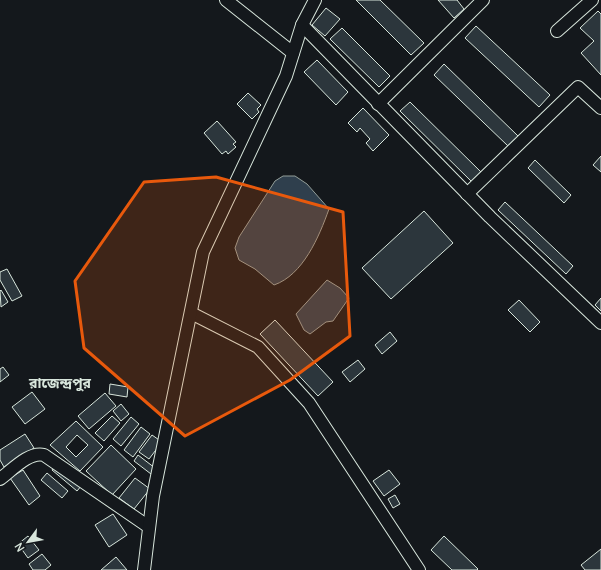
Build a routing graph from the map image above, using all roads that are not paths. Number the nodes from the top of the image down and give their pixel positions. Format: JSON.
{"nodes":[{"id":1,"x":226,"y":0,"type":"edge"},
{"id":2,"x":315,"y":0,"type":"edge"},
{"id":3,"x":483,"y":0,"type":"edge"},
{"id":4,"x":592,"y":0,"type":"edge"},
{"id":5,"x":302,"y":25,"type":"junction"},
{"id":6,"x":557,"y":31,"type":"dead end"},
{"id":7,"x":293,"y":53,"type":"junction"},
{"id":8,"x":378,"y":104,"type":"junction"},
{"id":9,"x":601,"y":108,"type":"edge"},
{"id":10,"x":467,"y":194,"type":"junction"},
{"id":11,"x":191,"y":313,"type":"junction"},
{"id":12,"x":601,"y":323,"type":"edge"},
{"id":13,"x":0,"y":480,"type":"edge"},
{"id":14,"x":149,"y":527,"type":"junction"},
{"id":15,"x":144,"y":570,"type":"edge"},
{"id":16,"x":419,"y":570,"type":"edge"}],
"edges":[{"from":1,"to":7,"type":"street"},
{"from":2,"to":5,"type":"street"},
{"from":3,"to":8,"type":"street"},
{"from":4,"to":6,"type":"street"},
{"from":5,"to":7,"type":"street"},
{"from":5,"to":8,"type":"street"},
{"from":7,"to":11,"type":"street"},
{"from":8,"to":10,"type":"street"},
{"from":9,"to":10,"type":"street"},
{"from":10,"to":12,"type":"street"},
{"from":11,"to":14,"type":"street"},
{"from":11,"to":16,"type":"street"},
{"from":13,"to":14,"type":"street"},
{"from":14,"to":15,"type":"street"}]}
